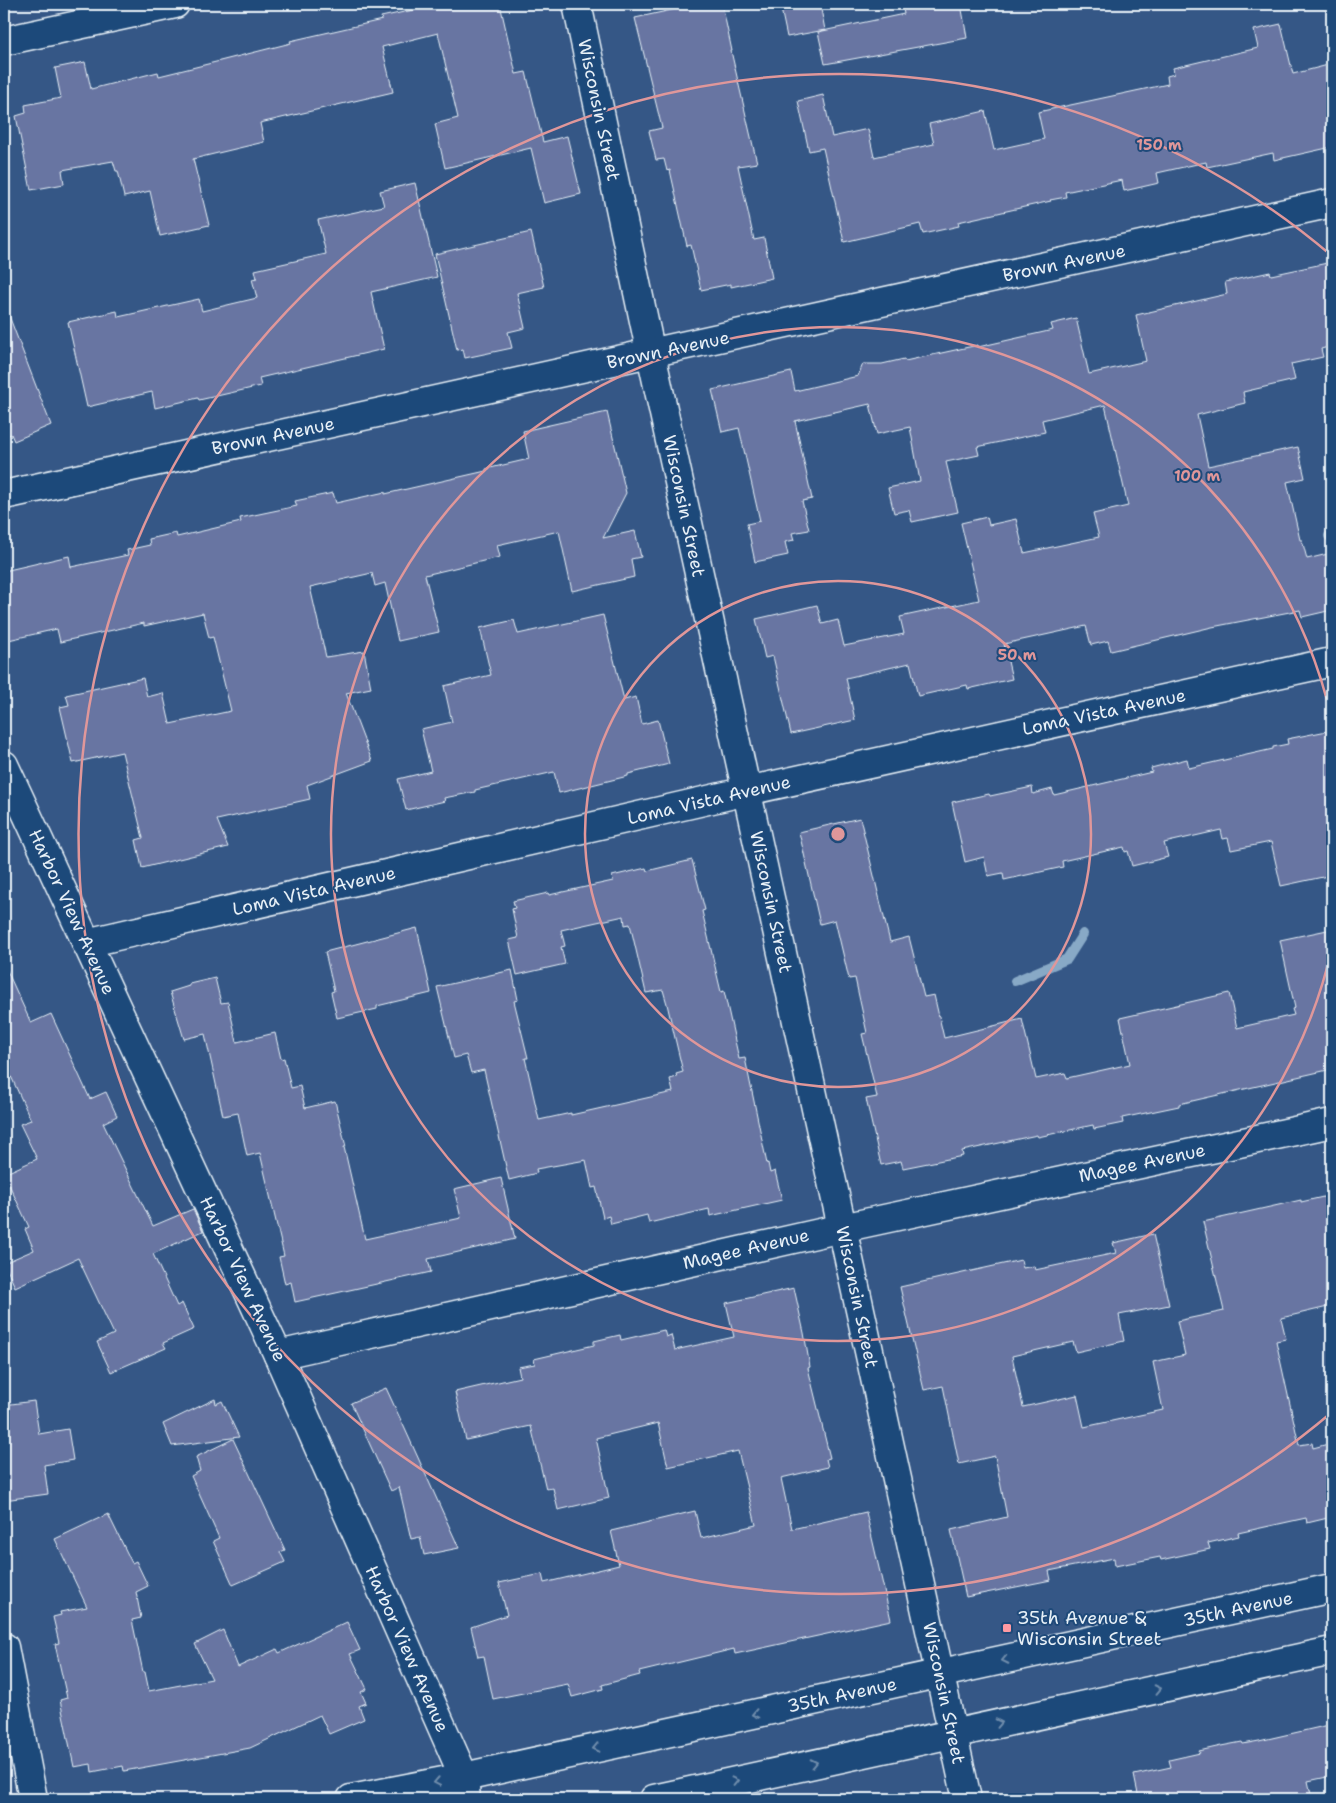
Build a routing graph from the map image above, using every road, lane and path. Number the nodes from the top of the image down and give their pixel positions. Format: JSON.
{"nodes":[{"id":1,"x":175,"y":4,"type":"edge"},
{"id":2,"x":577,"y":4,"type":"edge"},
{"id":3,"x":4,"y":41,"type":"edge"},
{"id":4,"x":1332,"y":203,"type":"edge"},
{"id":5,"x":651,"y":354,"type":"junction"},
{"id":6,"x":4,"y":495,"type":"edge"},
{"id":7,"x":1332,"y":662,"type":"edge"},
{"id":8,"x":4,"y":765,"type":"edge"},
{"id":9,"x":747,"y":791,"type":"junction"},
{"id":10,"x":86,"y":943,"type":"junction"},
{"id":11,"x":1332,"y":1123,"type":"edge"},
{"id":12,"x":842,"y":1228,"type":"junction"},
{"id":13,"x":278,"y":1355,"type":"junction"},
{"id":14,"x":1332,"y":1588,"type":"edge"},
{"id":15,"x":4,"y":1647,"type":"edge"},
{"id":16,"x":1332,"y":1651,"type":"edge"},
{"id":17,"x":940,"y":1674,"type":"junction"},
{"id":18,"x":952,"y":1734,"type":"junction"},
{"id":19,"x":465,"y":1788,"type":"edge"},
{"id":20,"x":33,"y":1799,"type":"edge"},
{"id":21,"x":351,"y":1799,"type":"edge"},
{"id":22,"x":654,"y":1799,"type":"edge"},
{"id":23,"x":967,"y":1799,"type":"edge"}],
"edges":[{"from":1,"to":3,"type":"street"},
{"from":2,"to":5,"type":"street","name":"Wisconsin Street"},
{"from":4,"to":5,"type":"street","name":"Brown Avenue"},
{"from":5,"to":6,"type":"street","name":"Brown Avenue"},
{"from":5,"to":9,"type":"street","name":"Wisconsin Street"},
{"from":7,"to":9,"type":"street","name":"Loma Vista Avenue"},
{"from":8,"to":10,"type":"street","name":"Harbor View Avenue"},
{"from":9,"to":10,"type":"street","name":"Loma Vista Avenue"},
{"from":9,"to":12,"type":"street","name":"Wisconsin Street"},
{"from":10,"to":13,"type":"street","name":"Harbor View Avenue"},
{"from":11,"to":12,"type":"street","name":"Magee Avenue"},
{"from":12,"to":13,"type":"street","name":"Magee Avenue"},
{"from":12,"to":17,"type":"street","name":"Wisconsin Street"},
{"from":13,"to":19,"type":"street","name":"Harbor View Avenue"},
{"from":14,"to":17,"type":"street","name":"35th Avenue","one_way":true},
{"from":15,"to":20,"type":"street"},
{"from":18,"to":16,"type":"street","one_way":true},
{"from":17,"to":18,"type":"street","name":"Wisconsin Street"},
{"from":17,"to":19,"type":"street","name":"35th Avenue","one_way":true},
{"from":22,"to":18,"type":"street","one_way":true},
{"from":18,"to":23,"type":"street","name":"Wisconsin Street"},
{"from":19,"to":21,"type":"street","name":"35th Avenue","one_way":true}]}
